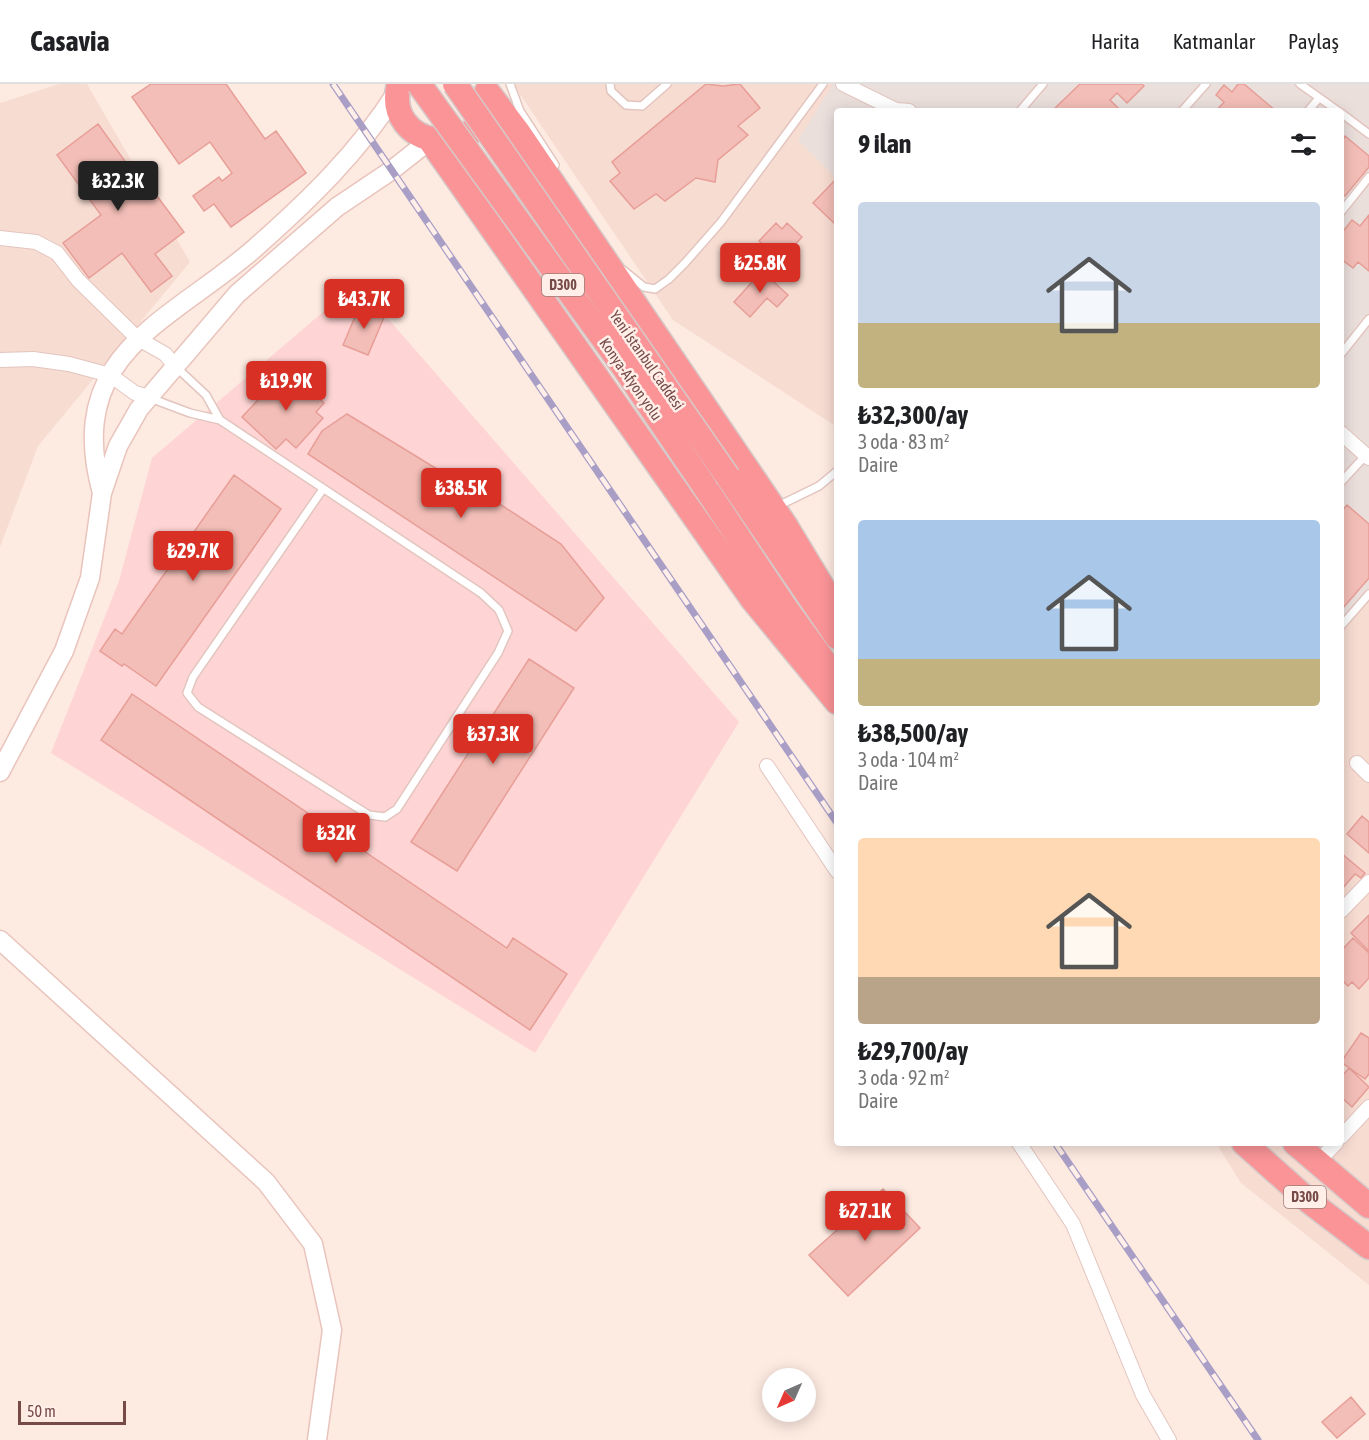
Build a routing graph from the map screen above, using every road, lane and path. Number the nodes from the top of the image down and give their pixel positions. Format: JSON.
{"nodes":[{"id":1,"x":419,"y":84,"type":"edge"},
{"id":2,"x":455,"y":84,"type":"edge"},
{"id":3,"x":610,"y":84,"type":"edge"},
{"id":4,"x":666,"y":84,"type":"edge"},
{"id":5,"x":823,"y":84,"type":"edge"},
{"id":6,"x":843,"y":84,"type":"edge"},
{"id":7,"x":1043,"y":84,"type":"edge"},
{"id":8,"x":1206,"y":84,"type":"edge"},
{"id":9,"x":1299,"y":84,"type":"edge"},
{"id":10,"x":494,"y":86,"type":"edge"},
{"id":11,"x":396,"y":87,"type":"edge"},
{"id":12,"x":1319,"y":98,"type":"junction"},
{"id":13,"x":892,"y":108,"type":"edge"},
{"id":14,"x":1023,"y":108,"type":"edge"},
{"id":15,"x":1185,"y":108,"type":"edge"},
{"id":16,"x":1311,"y":108,"type":"edge"},
{"id":17,"x":1333,"y":108,"type":"edge"},
{"id":18,"x":1344,"y":116,"type":"edge"},
{"id":19,"x":1369,"y":134,"type":"edge"},
{"id":20,"x":430,"y":140,"type":"junction"},
{"id":21,"x":557,"y":168,"type":"dead end"},
{"id":22,"x":1369,"y":177,"type":"edge"},
{"id":23,"x":1344,"y":208,"type":"edge"},
{"id":24,"x":0,"y":238,"type":"edge"},
{"id":25,"x":617,"y":261,"type":"dead end"},
{"id":26,"x":654,"y":289,"type":"junction"},
{"id":27,"x":633,"y":302,"type":"junction"},
{"id":28,"x":1369,"y":319,"type":"edge"},
{"id":29,"x":138,"y":338,"type":"junction"},
{"id":30,"x":1344,"y":350,"type":"edge"},
{"id":31,"x":0,"y":360,"type":"edge"},
{"id":32,"x":175,"y":366,"type":"junction"},
{"id":33,"x":110,"y":375,"type":"junction"},
{"id":34,"x":149,"y":397,"type":"junction"},
{"id":35,"x":220,"y":420,"type":"junction"},
{"id":36,"x":1344,"y":436,"type":"edge"},
{"id":37,"x":1368,"y":456,"type":"edge"},
{"id":38,"x":834,"y":473,"type":"edge"},
{"id":39,"x":1344,"y":479,"type":"edge"},
{"id":40,"x":323,"y":489,"type":"junction"},
{"id":41,"x":102,"y":493,"type":"junction"},
{"id":42,"x":773,"y":508,"type":"junction"},
{"id":43,"x":1369,"y":594,"type":"edge"},
{"id":44,"x":834,"y":606,"type":"edge"},
{"id":45,"x":1344,"y":623,"type":"edge"},
{"id":46,"x":834,"y":633,"type":"edge"},
{"id":47,"x":834,"y":675,"type":"edge"},
{"id":48,"x":834,"y":698,"type":"edge"},
{"id":49,"x":1357,"y":763,"type":"dead end"},
{"id":50,"x":767,"y":766,"type":"dead end"},
{"id":51,"x":0,"y":772,"type":"edge"},
{"id":52,"x":1369,"y":775,"type":"edge"},
{"id":53,"x":834,"y":867,"type":"edge"},
{"id":54,"x":1369,"y":882,"type":"edge"},
{"id":55,"x":1344,"y":908,"type":"edge"},
{"id":56,"x":0,"y":939,"type":"edge"},
{"id":57,"x":1369,"y":1107,"type":"edge"},
{"id":58,"x":1344,"y":1134,"type":"edge"},
{"id":59,"x":1020,"y":1146,"type":"edge"},
{"id":60,"x":1247,"y":1146,"type":"edge"},
{"id":61,"x":1298,"y":1146,"type":"edge"},
{"id":62,"x":1332,"y":1146,"type":"edge"},
{"id":63,"x":1317,"y":1163,"type":"junction"},
{"id":64,"x":1369,"y":1206,"type":"edge"},
{"id":65,"x":1369,"y":1247,"type":"edge"},
{"id":66,"x":317,"y":1440,"type":"edge"},
{"id":67,"x":1169,"y":1440,"type":"edge"}],
"edges":[{"from":1,"to":47,"type":"highway","name":"Konya-Afyon yolu","number":"D300","bridge":true},
{"from":2,"to":46,"type":"highway","name":"Yeni İstanbul Caddesi","number":"D300","bridge":true},
{"from":3,"to":4,"type":"lane"},
{"from":5,"to":26,"type":"lane"},
{"from":6,"to":13,"type":"street"},
{"from":7,"to":14,"type":"lane"},
{"from":8,"to":15,"type":"lane"},
{"from":9,"to":12,"type":"lane"},
{"from":10,"to":20,"type":"highway"},
{"from":10,"to":21,"type":"lane"},
{"from":10,"to":27,"type":"highway"},
{"from":11,"to":20,"type":"highway"},
{"from":11,"to":29,"type":"street"},
{"from":12,"to":16,"type":"lane"},
{"from":12,"to":17,"type":"lane"},
{"from":18,"to":19,"type":"lane"},
{"from":20,"to":32,"type":"street"},
{"from":20,"to":48,"type":"highway"},
{"from":22,"to":23,"type":"lane"},
{"from":24,"to":29,"type":"street"},
{"from":25,"to":26,"type":"lane"},
{"from":26,"to":27,"type":"lane"},
{"from":27,"to":42,"type":"highway"},
{"from":28,"to":30,"type":"lane"},
{"from":29,"to":32,"type":"street"},
{"from":29,"to":33,"type":"street"},
{"from":31,"to":33,"type":"street"},
{"from":32,"to":34,"type":"street"},
{"from":32,"to":35,"type":"lane"},
{"from":33,"to":34,"type":"street"},
{"from":33,"to":41,"type":"street"},
{"from":34,"to":35,"type":"lane"},
{"from":34,"to":41,"type":"street"},
{"from":35,"to":40,"type":"lane"},
{"from":36,"to":37,"type":"street"},
{"from":37,"to":39,"type":"lane"},
{"from":38,"to":42,"type":"lane"},
{"from":40,"to":40,"type":"lane"},
{"from":41,"to":51,"type":"street"},
{"from":42,"to":44,"type":"highway"},
{"from":43,"to":45,"type":"lane"},
{"from":49,"to":52,"type":"street"},
{"from":50,"to":53,"type":"street"},
{"from":54,"to":55,"type":"street"},
{"from":56,"to":66,"type":"street"},
{"from":57,"to":58,"type":"street"},
{"from":59,"to":67,"type":"street"},
{"from":60,"to":65,"type":"highway","number":"D300"},
{"from":61,"to":63,"type":"highway","number":"D300"},
{"from":62,"to":63,"type":"street"},
{"from":63,"to":64,"type":"highway","number":"D300"}]}
